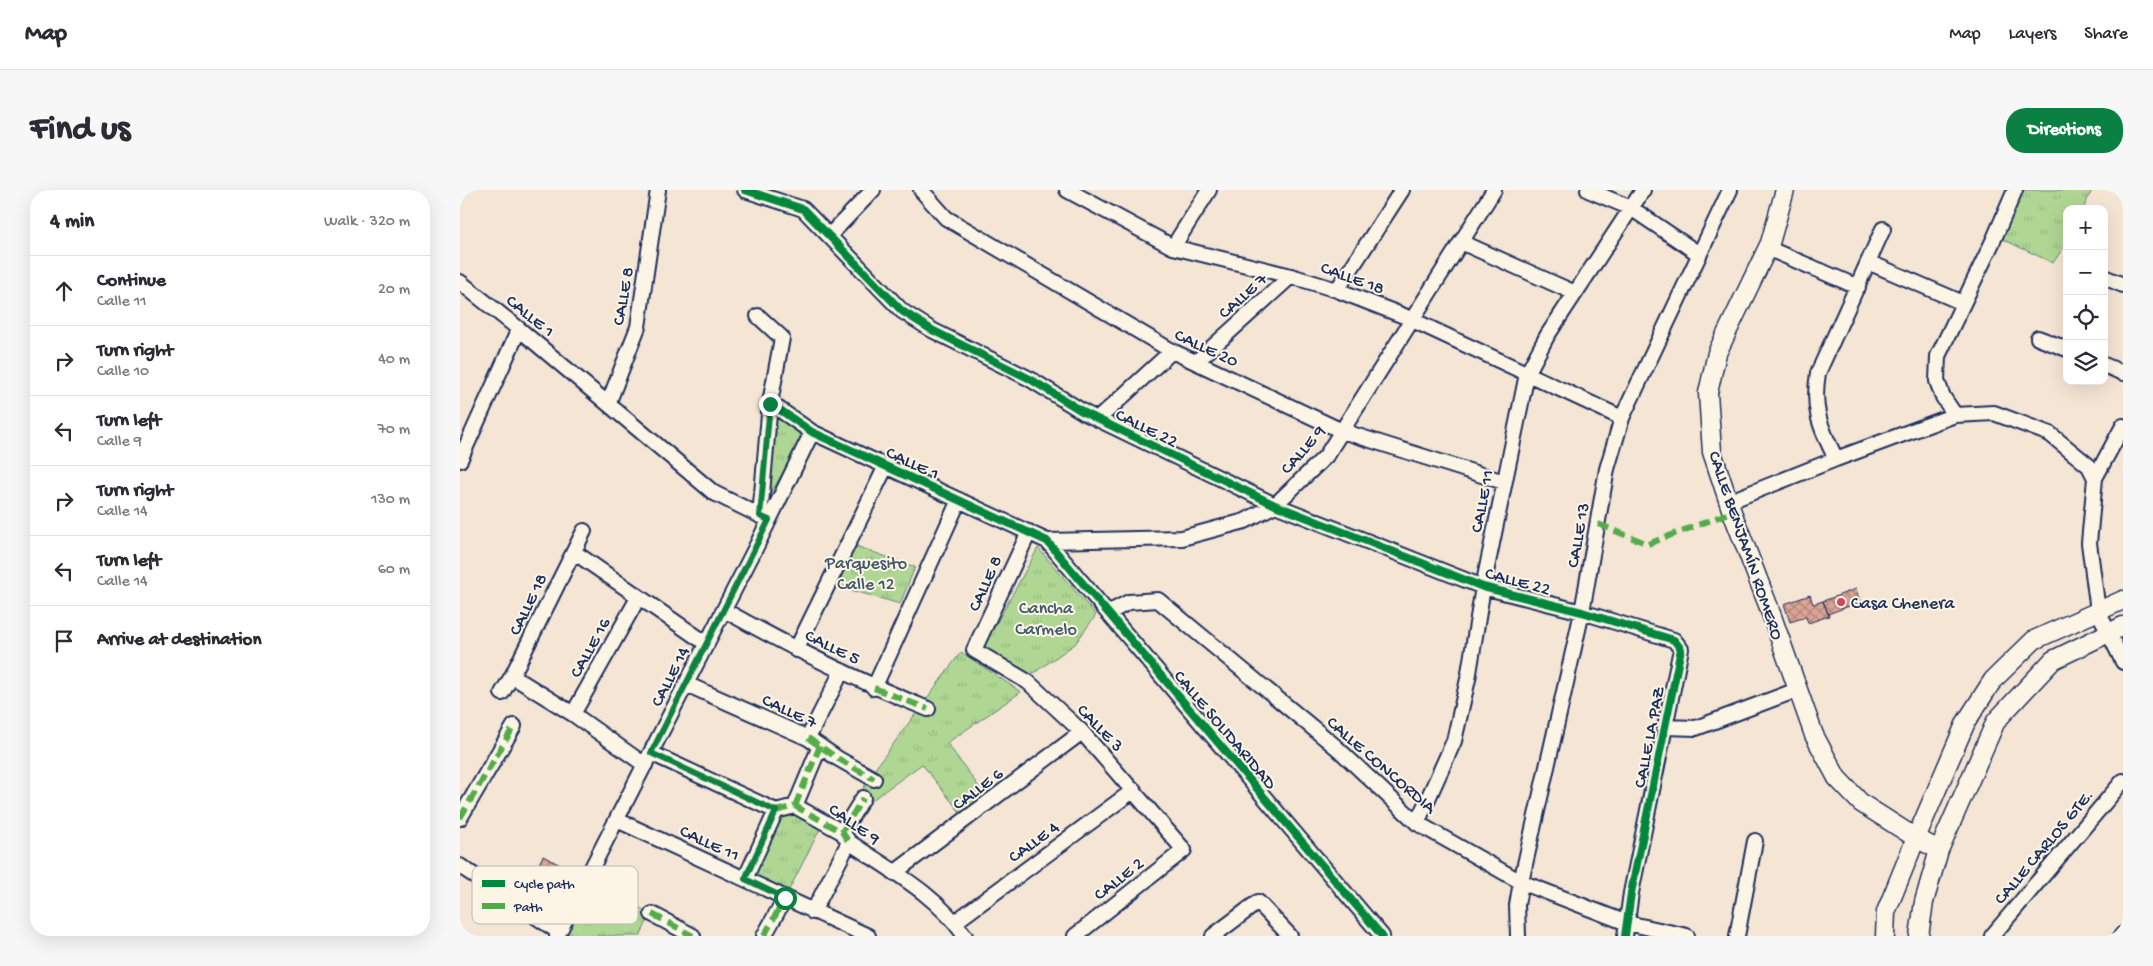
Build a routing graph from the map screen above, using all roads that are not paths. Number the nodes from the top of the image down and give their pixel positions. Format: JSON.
{"nodes":[{"id":1,"x":658,"y":190,"type":"edge"},
{"id":2,"x":745,"y":190,"type":"edge"},
{"id":3,"x":873,"y":190,"type":"edge"},
{"id":4,"x":921,"y":190,"type":"edge"},
{"id":5,"x":1067,"y":190,"type":"edge"},
{"id":6,"x":1209,"y":190,"type":"edge"},
{"id":7,"x":1402,"y":190,"type":"edge"},
{"id":8,"x":1494,"y":190,"type":"edge"},
{"id":9,"x":1588,"y":190,"type":"edge"},
{"id":10,"x":1642,"y":190,"type":"edge"},
{"id":11,"x":1730,"y":190,"type":"edge"},
{"id":12,"x":1785,"y":190,"type":"edge"},
{"id":13,"x":2014,"y":190,"type":"edge"},
{"id":14,"x":1631,"y":208,"type":"junction"},
{"id":15,"x":1883,"y":229,"type":"dead end"},
{"id":16,"x":830,"y":235,"type":"junction"},
{"id":17,"x":1461,"y":242,"type":"junction"},
{"id":18,"x":1173,"y":247,"type":"junction"},
{"id":19,"x":1768,"y":248,"type":"junction"},
{"id":20,"x":1699,"y":254,"type":"junction"},
{"id":21,"x":1868,"y":262,"type":"junction"},
{"id":22,"x":1291,"y":276,"type":"junction"},
{"id":23,"x":2108,"y":279,"type":"edge"},
{"id":24,"x":460,"y":282,"type":"edge"},
{"id":25,"x":2123,"y":285,"type":"edge"},
{"id":26,"x":1858,"y":287,"type":"junction"},
{"id":27,"x":1338,"y":290,"type":"junction"},
{"id":28,"x":1575,"y":293,"type":"junction"},
{"id":29,"x":1963,"y":303,"type":"junction"},
{"id":30,"x":758,"y":316,"type":"dead end"},
{"id":31,"x":1412,"y":320,"type":"junction"},
{"id":32,"x":519,"y":329,"type":"junction"},
{"id":33,"x":2038,"y":338,"type":"dead end"},
{"id":34,"x":2063,"y":348,"type":"edge"},
{"id":35,"x":1172,"y":351,"type":"junction"},
{"id":36,"x":1196,"y":362,"type":"junction"},
{"id":37,"x":2108,"y":367,"type":"edge"},
{"id":38,"x":2123,"y":373,"type":"edge"},
{"id":39,"x":1527,"y":374,"type":"junction"},
{"id":40,"x":608,"y":404,"type":"junction"},
{"id":41,"x":770,"y":404,"type":"junction"},
{"id":42,"x":1955,"y":415,"type":"junction"},
{"id":43,"x":1622,"y":418,"type":"junction"},
{"id":44,"x":1098,"y":419,"type":"junction"},
{"id":45,"x":2123,"y":426,"type":"edge"},
{"id":46,"x":1342,"y":431,"type":"junction"},
{"id":47,"x":812,"y":432,"type":"junction"},
{"id":48,"x":1836,"y":459,"type":"junction"},
{"id":49,"x":460,"y":460,"type":"edge"},
{"id":50,"x":886,"y":466,"type":"junction"},
{"id":51,"x":2095,"y":478,"type":"junction"},
{"id":52,"x":1504,"y":482,"type":"junction"},
{"id":53,"x":959,"y":500,"type":"junction"},
{"id":54,"x":1728,"y":502,"type":"junction"},
{"id":55,"x":1275,"y":506,"type":"junction"},
{"id":56,"x":764,"y":518,"type":"junction"},
{"id":57,"x":584,"y":531,"type":"dead end"},
{"id":58,"x":1029,"y":532,"type":"junction"},
{"id":59,"x":1047,"y":541,"type":"junction"},
{"id":60,"x":574,"y":552,"type":"junction"},
{"id":61,"x":1483,"y":587,"type":"junction"},
{"id":62,"x":638,"y":598,"type":"junction"},
{"id":63,"x":2123,"y":600,"type":"edge"},
{"id":64,"x":724,"y":610,"type":"junction"},
{"id":65,"x":2098,"y":611,"type":"junction"},
{"id":66,"x":1582,"y":612,"type":"junction"},
{"id":67,"x":1108,"y":613,"type":"junction"},
{"id":68,"x":2115,"y":630,"type":"edge"},
{"id":69,"x":707,"y":644,"type":"junction"},
{"id":70,"x":796,"y":650,"type":"junction"},
{"id":71,"x":974,"y":650,"type":"joint"},
{"id":72,"x":2123,"y":662,"type":"edge"},
{"id":73,"x":842,"y":671,"type":"junction"},
{"id":74,"x":512,"y":676,"type":"junction"},
{"id":75,"x":686,"y":684,"type":"junction"},
{"id":76,"x":874,"y":688,"type":"junction"},
{"id":77,"x":1797,"y":690,"type":"junction"},
{"id":78,"x":502,"y":693,"type":"dead end"},
{"id":79,"x":928,"y":709,"type":"dead end"},
{"id":80,"x":573,"y":714,"type":"junction"},
{"id":81,"x":514,"y":726,"type":"dead end"},
{"id":82,"x":1665,"y":727,"type":"junction"},
{"id":83,"x":1082,"y":732,"type":"junction"},
{"id":84,"x":814,"y":742,"type":"junction"},
{"id":85,"x":648,"y":759,"type":"junction"},
{"id":86,"x":874,"y":779,"type":"dead end"},
{"id":87,"x":2123,"y":781,"type":"edge"},
{"id":88,"x":1134,"y":790,"type":"junction"},
{"id":89,"x":863,"y":798,"type":"dead end"},
{"id":90,"x":795,"y":806,"type":"junction"},
{"id":91,"x":776,"y":811,"type":"junction"},
{"id":92,"x":460,"y":818,"type":"edge"},
{"id":93,"x":617,"y":820,"type":"junction"},
{"id":94,"x":1417,"y":822,"type":"junction"},
{"id":95,"x":846,"y":837,"type":"junction"},
{"id":96,"x":1916,"y":838,"type":"junction"},
{"id":97,"x":1755,"y":841,"type":"dead end"},
{"id":98,"x":1184,"y":850,"type":"joint"},
{"id":99,"x":1939,"y":850,"type":"junction"},
{"id":100,"x":460,"y":866,"type":"edge"},
{"id":101,"x":593,"y":866,"type":"edge"},
{"id":102,"x":894,"y":873,"type":"junction"},
{"id":103,"x":472,"y":874,"type":"edge"},
{"id":104,"x":745,"y":879,"type":"junction"},
{"id":105,"x":1521,"y":882,"type":"junction"},
{"id":106,"x":785,"y":898,"type":"junction"},
{"id":107,"x":813,"y":912,"type":"junction"},
{"id":108,"x":652,"y":914,"type":"dead end"},
{"id":109,"x":955,"y":922,"type":"junction"},
{"id":110,"x":544,"y":924,"type":"edge"},
{"id":111,"x":1626,"y":930,"type":"edge"},
{"id":112,"x":558,"y":934,"type":"edge"},
{"id":113,"x":693,"y":936,"type":"edge"},
{"id":114,"x":764,"y":936,"type":"edge"},
{"id":115,"x":868,"y":936,"type":"edge"},
{"id":116,"x":965,"y":936,"type":"edge"},
{"id":117,"x":1075,"y":936,"type":"edge"},
{"id":118,"x":1213,"y":936,"type":"edge"},
{"id":119,"x":1290,"y":936,"type":"edge"},
{"id":120,"x":1382,"y":936,"type":"edge"},
{"id":121,"x":1518,"y":936,"type":"edge"},
{"id":122,"x":1688,"y":936,"type":"edge"},
{"id":123,"x":1736,"y":936,"type":"edge"},
{"id":124,"x":1885,"y":936,"type":"edge"},
{"id":125,"x":1919,"y":936,"type":"edge"},
{"id":126,"x":1992,"y":936,"type":"edge"}],
"edges":[{"from":1,"to":40,"type":"street","name":"CALLE 8"},
{"from":2,"to":16,"type":"street","name":"CALLE 22"},
{"from":3,"to":16,"type":"street"},
{"from":4,"to":35,"type":"street","name":"CALLE 20"},
{"from":5,"to":18,"type":"street","name":"CALLE 18"},
{"from":6,"to":18,"type":"street"},
{"from":7,"to":27,"type":"street"},
{"from":8,"to":17,"type":"street","name":"CALLE 9"},
{"from":9,"to":14,"type":"street"},
{"from":10,"to":14,"type":"street","name":"CALLE 11"},
{"from":11,"to":20,"type":"street","name":"CALLE 13"},
{"from":12,"to":19,"type":"street","name":"CALLE BENJAMÍN ROMERO"},
{"from":13,"to":29,"type":"street"},
{"from":14,"to":20,"type":"street"},
{"from":14,"to":28,"type":"street","name":"CALLE 11"},
{"from":15,"to":21,"type":"street"},
{"from":16,"to":44,"type":"street","name":"CALLE 22"},
{"from":17,"to":28,"type":"street"},
{"from":17,"to":31,"type":"street","name":"CALLE 9"},
{"from":18,"to":22,"type":"street","name":"CALLE 18"},
{"from":19,"to":26,"type":"street"},
{"from":19,"to":54,"type":"street","name":"CALLE BENJAMÍN ROMERO"},
{"from":20,"to":43,"type":"street","name":"CALLE 13"},
{"from":21,"to":26,"type":"street"},
{"from":21,"to":29,"type":"street"},
{"from":22,"to":27,"type":"street","name":"CALLE 18"},
{"from":22,"to":36,"type":"street","name":"CALLE 7"},
{"from":23,"to":25,"type":"street"},
{"from":24,"to":32,"type":"street","name":"CALLE 1"},
{"from":26,"to":48,"type":"street"},
{"from":27,"to":31,"type":"street","name":"CALLE 18"},
{"from":28,"to":39,"type":"street","name":"CALLE 11"},
{"from":29,"to":42,"type":"street"},
{"from":30,"to":41,"type":"street","name":"CALLE 14"},
{"from":31,"to":39,"type":"street","name":"CALLE 18"},
{"from":31,"to":46,"type":"street","name":"CALLE 9"},
{"from":32,"to":40,"type":"street","name":"CALLE 1"},
{"from":32,"to":49,"type":"street"},
{"from":33,"to":34,"type":"street"},
{"from":35,"to":36,"type":"street","name":"CALLE 20"},
{"from":35,"to":44,"type":"street"},
{"from":36,"to":46,"type":"street","name":"CALLE 20"},
{"from":37,"to":38,"type":"street"},
{"from":39,"to":43,"type":"street","name":"CALLE 18"},
{"from":39,"to":52,"type":"street","name":"CALLE 11"},
{"from":40,"to":56,"type":"street","name":"CALLE 1"},
{"from":41,"to":47,"type":"street","name":"CALLE 1"},
{"from":41,"to":56,"type":"street","name":"CALLE 14"},
{"from":42,"to":48,"type":"street"},
{"from":42,"to":51,"type":"street"},
{"from":43,"to":66,"type":"street","name":"CALLE 13"},
{"from":44,"to":55,"type":"street","name":"CALLE 22"},
{"from":45,"to":51,"type":"street"},
{"from":46,"to":52,"type":"street","name":"CALLE 20"},
{"from":46,"to":55,"type":"street","name":"CALLE 9"},
{"from":47,"to":50,"type":"street","name":"CALLE 1"},
{"from":47,"to":56,"type":"street","name":"CALLE 14"},
{"from":48,"to":54,"type":"street"},
{"from":50,"to":53,"type":"street","name":"CALLE 1"},
{"from":50,"to":70,"type":"street"},
{"from":51,"to":65,"type":"street"},
{"from":52,"to":61,"type":"street","name":"CALLE 11"},
{"from":53,"to":58,"type":"street","name":"CALLE 1"},
{"from":53,"to":76,"type":"street"},
{"from":54,"to":77,"type":"street","name":"CALLE BENJAMÍN ROMERO"},
{"from":55,"to":59,"type":"street","name":"CALLE 9"},
{"from":55,"to":61,"type":"street","name":"CALLE 22"},
{"from":56,"to":64,"type":"street","name":"CALLE 14"},
{"from":57,"to":60,"type":"street","name":"CALLE 18"},
{"from":58,"to":59,"type":"street","name":"CALLE 1"},
{"from":58,"to":71,"type":"street","name":"CALLE 8"},
{"from":59,"to":67,"type":"street","name":"CALLE SOLIDARIDAD"},
{"from":60,"to":62,"type":"street"},
{"from":60,"to":74,"type":"street","name":"CALLE 18"},
{"from":61,"to":66,"type":"street","name":"CALLE 22"},
{"from":61,"to":94,"type":"street","name":"CALLE 11"},
{"from":62,"to":69,"type":"street"},
{"from":62,"to":80,"type":"street","name":"CALLE 16"},
{"from":63,"to":65,"type":"street"},
{"from":64,"to":69,"type":"street","name":"CALLE 14"},
{"from":64,"to":70,"type":"street","name":"CALLE 5"},
{"from":65,"to":68,"type":"street"},
{"from":65,"to":96,"type":"street"},
{"from":66,"to":82,"type":"street","name":"CALLE LA PAZ"},
{"from":66,"to":105,"type":"street","name":"CALLE 13"},
{"from":67,"to":94,"type":"street","name":"CALLE CONCORDIA"},
{"from":67,"to":120,"type":"street","name":"CALLE SOLIDARIDAD"},
{"from":68,"to":72,"type":"street"},
{"from":68,"to":99,"type":"street"},
{"from":69,"to":75,"type":"street","name":"CALLE 14"},
{"from":70,"to":73,"type":"street","name":"CALLE 5"},
{"from":71,"to":83,"type":"street","name":"CALLE 3"},
{"from":73,"to":76,"type":"street","name":"CALLE 5"},
{"from":73,"to":84,"type":"street"},
{"from":74,"to":78,"type":"street","name":"CALLE 18"},
{"from":74,"to":80,"type":"street"},
{"from":75,"to":84,"type":"street","name":"CALLE 7"},
{"from":75,"to":85,"type":"street","name":"CALLE 14"},
{"from":76,"to":79,"type":"street","name":"CALLE 5"},
{"from":77,"to":82,"type":"street"},
{"from":77,"to":96,"type":"street","name":"CALLE BENJAMÍN ROMERO"},
{"from":80,"to":85,"type":"street"},
{"from":81,"to":92,"type":"street"},
{"from":82,"to":111,"type":"street","name":"CALLE LA PAZ"},
{"from":83,"to":88,"type":"street","name":"CALLE 3"},
{"from":83,"to":102,"type":"street","name":"CALLE 6"},
{"from":84,"to":86,"type":"street","name":"CALLE 7"},
{"from":84,"to":90,"type":"street"},
{"from":85,"to":91,"type":"street"},
{"from":85,"to":93,"type":"street","name":"CALLE 14"},
{"from":87,"to":126,"type":"street","name":"CALLE CARLOS GTE."},
{"from":88,"to":98,"type":"street","name":"CALLE 3"},
{"from":88,"to":109,"type":"street","name":"CALLE 4"},
{"from":89,"to":95,"type":"street"},
{"from":90,"to":91,"type":"street"},
{"from":90,"to":95,"type":"street","name":"CALLE 9"},
{"from":91,"to":104,"type":"street"},
{"from":93,"to":101,"type":"street","name":"CALLE 14"},
{"from":93,"to":104,"type":"street","name":"CALLE 11"},
{"from":94,"to":105,"type":"street","name":"CALLE CONCORDIA"},
{"from":95,"to":102,"type":"street","name":"CALLE 9"},
{"from":95,"to":107,"type":"street"},
{"from":96,"to":99,"type":"street","name":"CALLE BENJAMÍN ROMERO"},
{"from":96,"to":124,"type":"street"},
{"from":97,"to":123,"type":"street"},
{"from":98,"to":117,"type":"street","name":"CALLE 2"},
{"from":99,"to":125,"type":"street"},
{"from":100,"to":103,"type":"street"},
{"from":102,"to":109,"type":"street","name":"CALLE 9"},
{"from":104,"to":106,"type":"street","name":"CALLE 11"},
{"from":105,"to":111,"type":"street","name":"CALLE CONCORDIA"},
{"from":105,"to":121,"type":"street","name":"CALLE 13"},
{"from":106,"to":107,"type":"street","name":"CALLE 11"},
{"from":106,"to":114,"type":"street"},
{"from":107,"to":115,"type":"street","name":"CALLE 11"},
{"from":108,"to":113,"type":"street"},
{"from":109,"to":116,"type":"street","name":"CALLE 9"},
{"from":110,"to":112,"type":"street"},
{"from":111,"to":122,"type":"street","name":"CALLE CONCORDIA"},
{"from":118,"to":119,"type":"street"}]}
